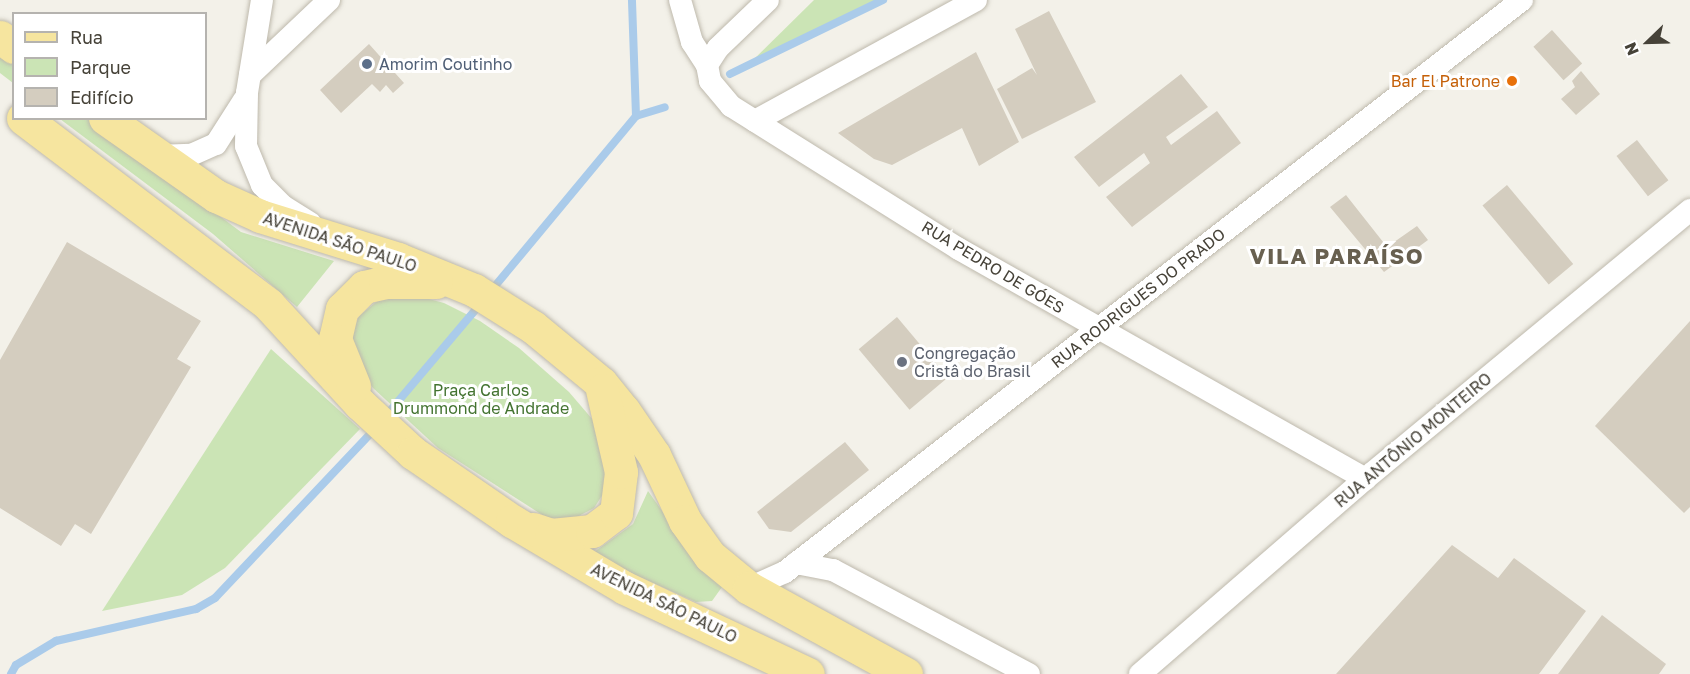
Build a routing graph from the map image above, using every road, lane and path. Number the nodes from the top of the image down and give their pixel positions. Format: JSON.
{"nodes":[{"id":1,"x":262,"y":0,"type":"edge"},
{"id":2,"x":329,"y":0,"type":"edge"},
{"id":3,"x":680,"y":0,"type":"edge"},
{"id":4,"x":768,"y":0,"type":"edge"},
{"id":5,"x":976,"y":0,"type":"edge"},
{"id":6,"x":1522,"y":0,"type":"edge"},
{"id":7,"x":707,"y":65,"type":"junction"},
{"id":8,"x":249,"y":84,"type":"junction"},
{"id":9,"x":26,"y":120,"type":"edge"},
{"id":10,"x":108,"y":120,"type":"edge"},
{"id":11,"x":754,"y":121,"type":"junction"},
{"id":12,"x":153,"y":156,"type":"junction"},
{"id":13,"x":1690,"y":210,"type":"edge"},
{"id":14,"x":340,"y":241,"type":"junction"},
{"id":15,"x":462,"y":286,"type":"junction"},
{"id":16,"x":1099,"y":329,"type":"junction"},
{"id":17,"x":601,"y":383,"type":"junction"},
{"id":18,"x":360,"y":404,"type":"junction"},
{"id":19,"x":1365,"y":479,"type":"junction"},
{"id":20,"x":512,"y":521,"type":"junction"},
{"id":21,"x":796,"y":563,"type":"junction"},
{"id":22,"x":749,"y":588,"type":"junction"},
{"id":23,"x":799,"y":672,"type":"edge"},
{"id":24,"x":906,"y":674,"type":"edge"},
{"id":25,"x":1029,"y":674,"type":"edge"},
{"id":26,"x":1140,"y":674,"type":"edge"}],
"edges":[{"from":1,"to":8,"type":"street"},
{"from":2,"to":8,"type":"street"},
{"from":3,"to":7,"type":"street","name":"RUA PEDRO DE GÓES"},
{"from":4,"to":7,"type":"street"},
{"from":5,"to":11,"type":"street"},
{"from":6,"to":16,"type":"street","name":"RUA RODRIGUES DO PRADO"},
{"from":7,"to":11,"type":"street","name":"RUA PEDRO DE GÓES"},
{"from":8,"to":12,"type":"street"},
{"from":8,"to":14,"type":"street"},
{"from":9,"to":18,"type":"main road","name":"AVENIDA SÃO PAULO"},
{"from":10,"to":12,"type":"main road","name":"AVENIDA SÃO PAULO"},
{"from":11,"to":16,"type":"street","name":"RUA PEDRO DE GÓES"},
{"from":12,"to":14,"type":"main road","name":"AVENIDA SÃO PAULO"},
{"from":13,"to":19,"type":"street","name":"RUA ANTÔNIO MONTEIRO"},
{"from":14,"to":15,"type":"main road","name":"AVENIDA SÃO PAULO"},
{"from":15,"to":17,"type":"main road","name":"AVENIDA SÃO PAULO"},
{"from":15,"to":18,"type":"main road"},
{"from":16,"to":19,"type":"street","name":"RUA PEDRO DE GÓES"},
{"from":16,"to":21,"type":"street","name":"RUA RODRIGUES DO PRADO"},
{"from":17,"to":20,"type":"main road"},
{"from":17,"to":22,"type":"main road","name":"AVENIDA SÃO PAULO"},
{"from":18,"to":20,"type":"main road","name":"AVENIDA SÃO PAULO"},
{"from":19,"to":26,"type":"street","name":"RUA ANTÔNIO MONTEIRO"},
{"from":20,"to":23,"type":"main road","name":"AVENIDA SÃO PAULO"},
{"from":21,"to":22,"type":"street","name":"RUA RODRIGUES DO PRADO"},
{"from":21,"to":25,"type":"street"},
{"from":22,"to":24,"type":"main road","name":"AVENIDA SÃO PAULO"}]}
